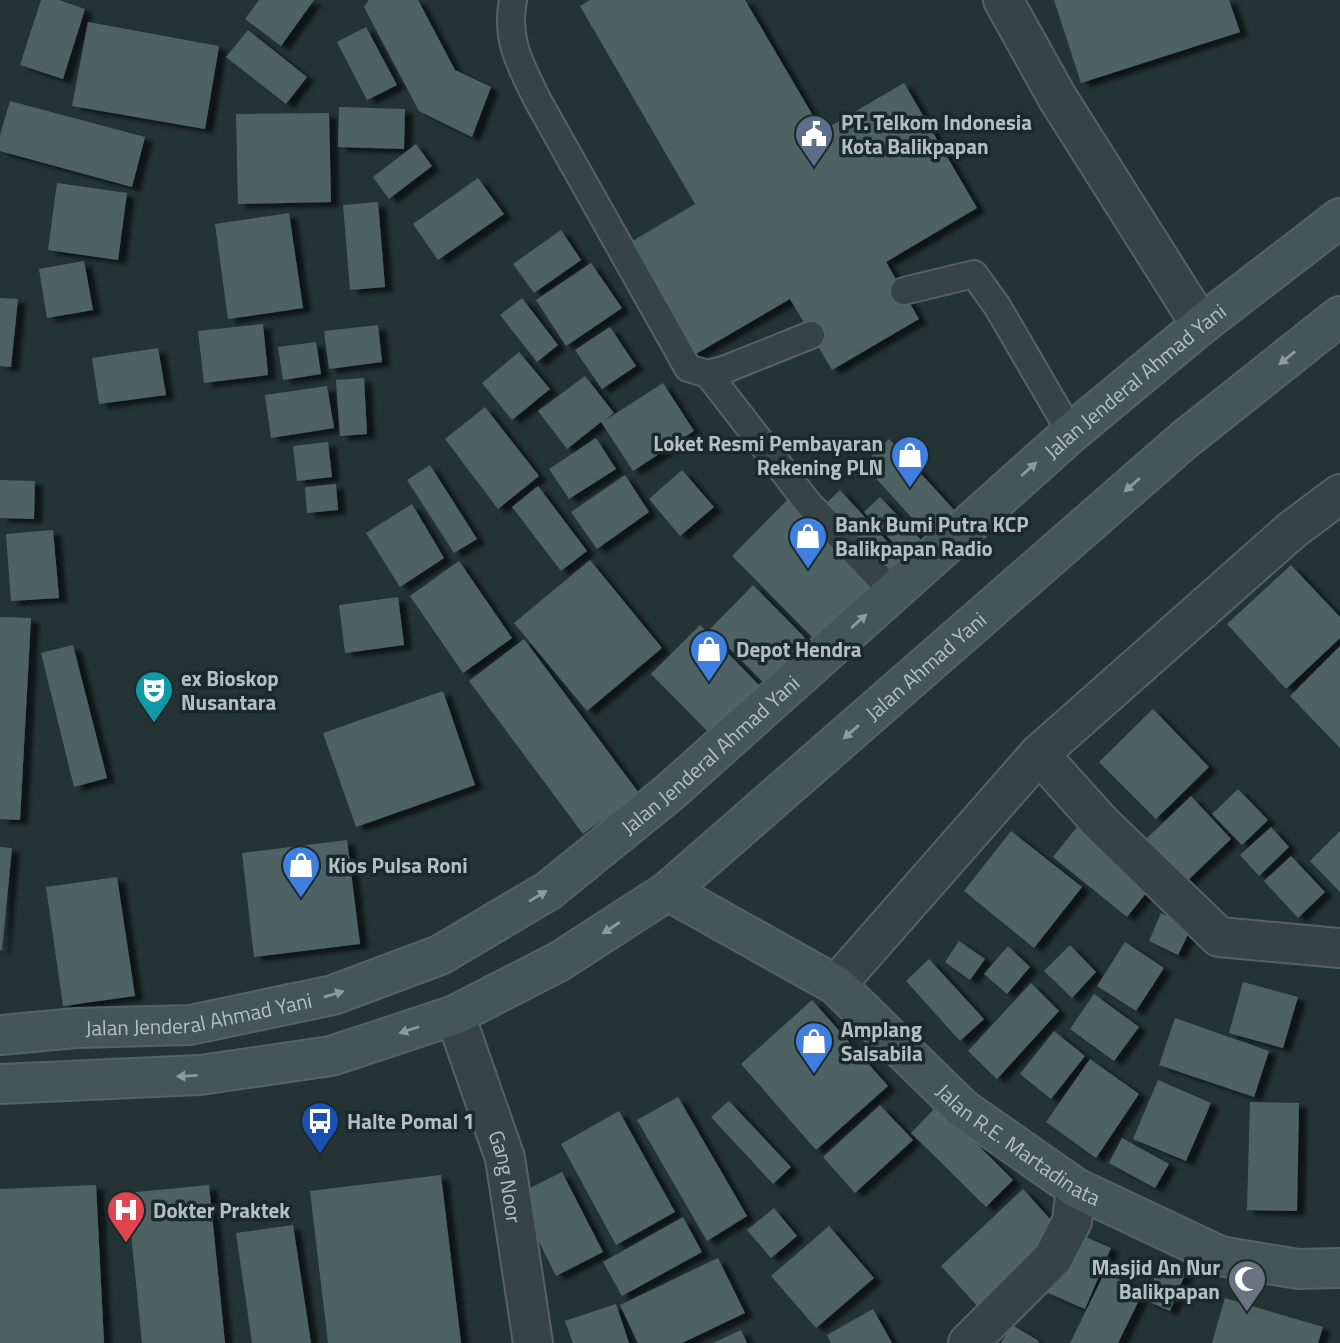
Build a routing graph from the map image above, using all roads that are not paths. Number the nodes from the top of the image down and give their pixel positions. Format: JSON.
{"nodes":[{"id":1,"x":513,"y":0,"type":"edge"},
{"id":2,"x":1003,"y":0,"type":"edge"},
{"id":3,"x":1340,"y":218,"type":"edge"},
{"id":4,"x":904,"y":291,"type":"dead end"},
{"id":5,"x":1340,"y":316,"type":"edge"},
{"id":6,"x":1201,"y":325,"type":"junction"},
{"id":7,"x":811,"y":335,"type":"dead end"},
{"id":8,"x":708,"y":374,"type":"junction"},
{"id":9,"x":1071,"y":433,"type":"junction"},
{"id":10,"x":1340,"y":494,"type":"edge"},
{"id":11,"x":892,"y":591,"type":"junction"},
{"id":12,"x":1039,"y":754,"type":"junction"},
{"id":13,"x":668,"y":891,"type":"junction"},
{"id":14,"x":1340,"y":948,"type":"edge"},
{"id":15,"x":836,"y":985,"type":"junction"},
{"id":16,"x":455,"y":1015,"type":"junction"},
{"id":17,"x":0,"y":1035,"type":"edge"},
{"id":18,"x":0,"y":1084,"type":"edge"},
{"id":19,"x":1076,"y":1188,"type":"junction"},
{"id":20,"x":1340,"y":1268,"type":"edge"},
{"id":21,"x":533,"y":1343,"type":"edge"},
{"id":22,"x":968,"y":1343,"type":"edge"}],
"edges":[{"from":1,"to":8,"type":"lane"},
{"from":2,"to":6,"type":"street"},
{"from":3,"to":6,"type":"main road","name":"Jalan Jenderal Ahmad Yani"},
{"from":4,"to":9,"type":"lane"},
{"from":5,"to":13,"type":"main road","name":"Jalan Ahmad Yani","one_way":true},
{"from":6,"to":9,"type":"main road","name":"Jalan Jenderal Ahmad Yani"},
{"from":7,"to":8,"type":"lane"},
{"from":8,"to":11,"type":"lane"},
{"from":11,"to":9,"type":"main road","name":"Jalan Jenderal Ahmad Yani","one_way":true},
{"from":10,"to":12,"type":"street"},
{"from":17,"to":11,"type":"main road","name":"Jalan Jenderal Ahmad Yani","one_way":true},
{"from":12,"to":14,"type":"street"},
{"from":12,"to":15,"type":"street"},
{"from":13,"to":15,"type":"main road","name":"Jalan R.E. Martadinata"},
{"from":13,"to":16,"type":"main road","one_way":true},
{"from":15,"to":19,"type":"main road","name":"Jalan R.E. Martadinata"},
{"from":16,"to":18,"type":"main road","one_way":true},
{"from":16,"to":21,"type":"street","name":"Gang Noor"},
{"from":19,"to":20,"type":"main road","name":"Jalan R.E. Martadinata"},
{"from":19,"to":22,"type":"street"}]}
